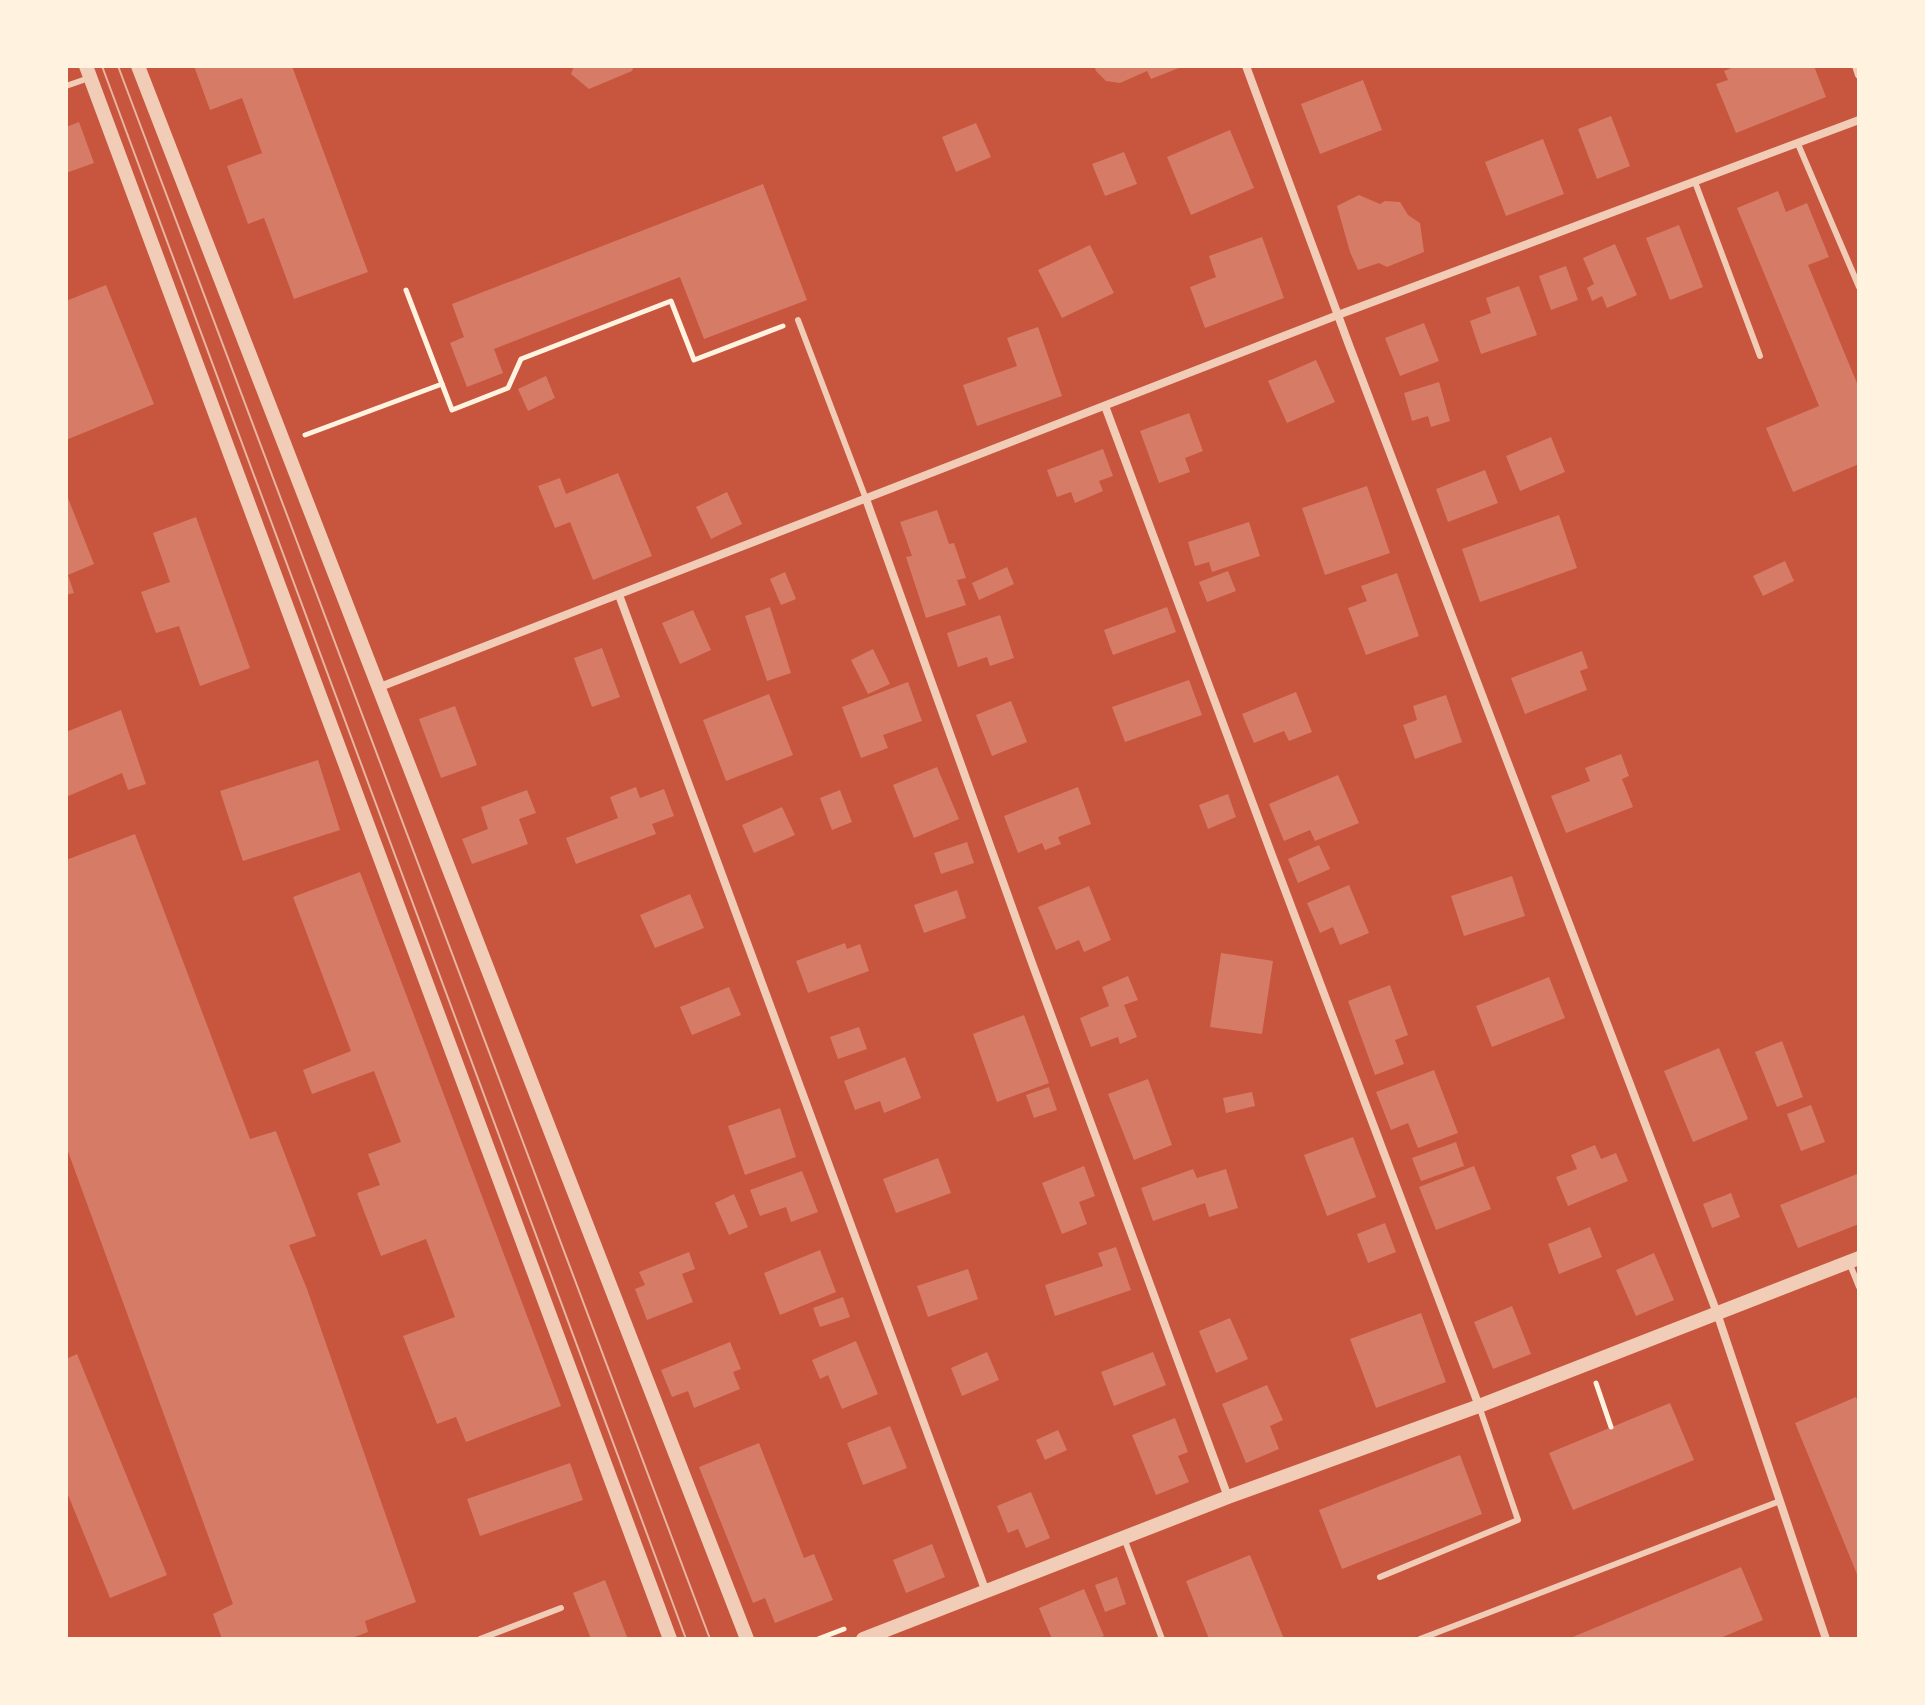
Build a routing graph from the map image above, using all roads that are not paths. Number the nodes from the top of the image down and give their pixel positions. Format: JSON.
{"nodes":[{"id":1,"x":138,"y":66,"type":"edge"},
{"id":2,"x":1246,"y":66,"type":"edge"},
{"id":3,"x":1856,"y":66,"type":"edge"},
{"id":4,"x":88,"y":72,"type":"edge"},
{"id":5,"x":1859,"y":75,"type":"edge"},
{"id":6,"x":66,"y":86,"type":"edge"},
{"id":7,"x":1859,"y":120,"type":"edge"},
{"id":8,"x":1798,"y":144,"type":"junction"},
{"id":9,"x":1695,"y":182,"type":"junction"},
{"id":10,"x":1859,"y":287,"type":"edge"},
{"id":11,"x":1338,"y":315,"type":"junction"},
{"id":12,"x":798,"y":320,"type":"road end"},
{"id":13,"x":1760,"y":356,"type":"dead end"},
{"id":14,"x":1105,"y":406,"type":"junction"},
{"id":15,"x":866,"y":499,"type":"junction"},
{"id":16,"x":619,"y":595,"type":"junction"},
{"id":17,"x":380,"y":687,"type":"junction"},
{"id":18,"x":1854,"y":1260,"type":"edge"},
{"id":19,"x":1859,"y":1287,"type":"edge"},
{"id":20,"x":1717,"y":1313,"type":"junction"},
{"id":21,"x":1479,"y":1406,"type":"junction"},
{"id":22,"x":1228,"y":1497,"type":"junction"},
{"id":23,"x":1780,"y":1501,"type":"junction"},
{"id":24,"x":1124,"y":1538,"type":"junction"},
{"id":25,"x":1380,"y":1577,"type":"dead end"},
{"id":26,"x":986,"y":1592,"type":"junction"},
{"id":27,"x":561,"y":1608,"type":"dead end"},
{"id":28,"x":480,"y":1639,"type":"edge"},
{"id":29,"x":670,"y":1639,"type":"edge"},
{"id":30,"x":747,"y":1639,"type":"edge"},
{"id":31,"x":863,"y":1639,"type":"edge"},
{"id":32,"x":1162,"y":1639,"type":"edge"},
{"id":33,"x":1420,"y":1639,"type":"edge"},
{"id":34,"x":1826,"y":1639,"type":"edge"}],
"edges":[{"from":1,"to":17,"type":"street"},
{"from":2,"to":11,"type":"street"},
{"from":3,"to":5,"type":"street"},
{"from":4,"to":6,"type":"lane"},
{"from":4,"to":29,"type":"street"},
{"from":7,"to":8,"type":"street"},
{"from":8,"to":9,"type":"street"},
{"from":8,"to":10,"type":"lane"},
{"from":9,"to":11,"type":"street"},
{"from":9,"to":13,"type":"lane"},
{"from":11,"to":14,"type":"street"},
{"from":11,"to":20,"type":"street"},
{"from":12,"to":15,"type":"lane"},
{"from":14,"to":15,"type":"street"},
{"from":14,"to":21,"type":"street"},
{"from":15,"to":16,"type":"street"},
{"from":15,"to":22,"type":"street"},
{"from":16,"to":17,"type":"street"},
{"from":16,"to":26,"type":"street"},
{"from":17,"to":30,"type":"street"},
{"from":18,"to":19,"type":"lane"},
{"from":18,"to":20,"type":"street"},
{"from":20,"to":21,"type":"street"},
{"from":20,"to":23,"type":"street"},
{"from":21,"to":22,"type":"street"},
{"from":21,"to":25,"type":"lane"},
{"from":22,"to":24,"type":"street"},
{"from":23,"to":33,"type":"lane"},
{"from":23,"to":34,"type":"street"},
{"from":24,"to":26,"type":"street"},
{"from":24,"to":32,"type":"lane"},
{"from":26,"to":31,"type":"street"},
{"from":27,"to":28,"type":"lane"}]}
